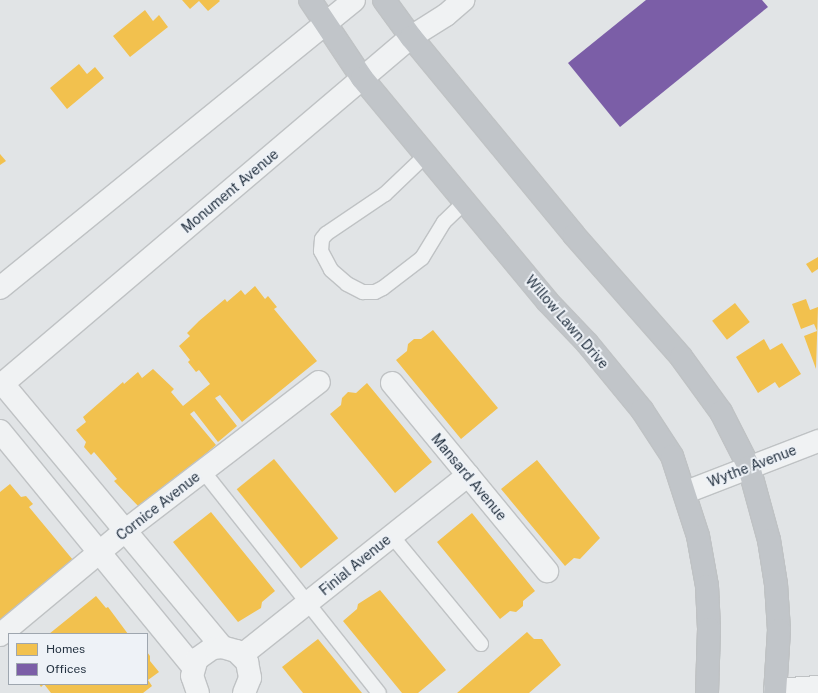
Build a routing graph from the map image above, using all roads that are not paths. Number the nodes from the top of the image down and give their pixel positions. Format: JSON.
{"nodes":[{"id":1,"x":310,"y":0,"type":"edge"},
{"id":2,"x":354,"y":0,"type":"edge"},
{"id":3,"x":384,"y":0,"type":"edge"},
{"id":4,"x":463,"y":0,"type":"edge"},
{"id":5,"x":327,"y":22,"type":"junction"},
{"id":6,"x":411,"y":37,"type":"junction"},
{"id":7,"x":362,"y":78,"type":"junction"},
{"id":8,"x":426,"y":154,"type":"junction"},
{"id":9,"x":465,"y":202,"type":"junction"},
{"id":10,"x":0,"y":288,"type":"edge"},
{"id":11,"x":319,"y":382,"type":"dead end"},
{"id":12,"x":392,"y":382,"type":"dead end"},
{"id":13,"x":1,"y":385,"type":"edge"},
{"id":14,"x":0,"y":431,"type":"edge"},
{"id":15,"x":818,"y":441,"type":"edge"},
{"id":16,"x":749,"y":467,"type":"junction"},
{"id":17,"x":203,"y":471,"type":"junction"},
{"id":18,"x":468,"y":475,"type":"junction"},
{"id":19,"x":686,"y":492,"type":"junction"},
{"id":20,"x":126,"y":530,"type":"junction"},
{"id":21,"x":392,"y":536,"type":"junction"},
{"id":22,"x":100,"y":552,"type":"junction"},
{"id":23,"x":547,"y":570,"type":"dead end"},
{"id":24,"x":308,"y":603,"type":"junction"},
{"id":25,"x":0,"y":635,"type":"edge"},
{"id":26,"x":481,"y":644,"type":"dead end"},
{"id":27,"x":222,"y":647,"type":"junction"},
{"id":28,"x":242,"y":655,"type":"junction"},
{"id":29,"x":193,"y":667,"type":"junction"},
{"id":30,"x":818,"y":687,"type":"edge"},
{"id":31,"x":252,"y":688,"type":"edge"},
{"id":32,"x":775,"y":692,"type":"edge"},
{"id":33,"x":197,"y":693,"type":"edge"},
{"id":34,"x":379,"y":693,"type":"edge"},
{"id":35,"x":706,"y":693,"type":"edge"}],
"edges":[{"from":1,"to":5,"type":"main road","name":"Willow Lawn Drive"},
{"from":2,"to":5,"type":"street"},
{"from":3,"to":6,"type":"main road"},
{"from":4,"to":6,"type":"street","name":"Monument Avenue"},
{"from":5,"to":7,"type":"main road","name":"Willow Lawn Drive"},
{"from":5,"to":10,"type":"street"},
{"from":6,"to":7,"type":"street","name":"Monument Avenue"},
{"from":6,"to":16,"type":"main road"},
{"from":7,"to":8,"type":"main road","name":"Willow Lawn Drive"},
{"from":7,"to":13,"type":"street","name":"Monument Avenue"},
{"from":8,"to":9,"type":"main road","name":"Willow Lawn Drive"},
{"from":8,"to":9,"type":"lane"},
{"from":9,"to":19,"type":"main road","name":"Willow Lawn Drive"},
{"from":11,"to":17,"type":"street","name":"Cornice Avenue"},
{"from":12,"to":18,"type":"street","name":"Mansard Avenue"},
{"from":13,"to":20,"type":"street"},
{"from":14,"to":22,"type":"street"},
{"from":15,"to":16,"type":"street","name":"Wythe Avenue"},
{"from":16,"to":19,"type":"street","name":"Wythe Avenue"},
{"from":16,"to":32,"type":"main road"},
{"from":17,"to":20,"type":"street","name":"Cornice Avenue"},
{"from":17,"to":24,"type":"lane"},
{"from":18,"to":21,"type":"street","name":"Finial Avenue"},
{"from":18,"to":23,"type":"street","name":"Mansard Avenue"},
{"from":19,"to":35,"type":"main road","name":"Willow Lawn Drive"},
{"from":20,"to":22,"type":"street","name":"Cornice Avenue"},
{"from":20,"to":27,"type":"street"},
{"from":21,"to":24,"type":"street","name":"Finial Avenue"},
{"from":21,"to":26,"type":"lane"},
{"from":22,"to":25,"type":"street","name":"Cornice Avenue"},
{"from":22,"to":29,"type":"street"},
{"from":24,"to":28,"type":"street","name":"Finial Avenue"},
{"from":24,"to":34,"type":"lane"},
{"from":27,"to":28,"type":"street"},
{"from":27,"to":29,"type":"street"},
{"from":28,"to":31,"type":"street"},
{"from":29,"to":33,"type":"street"},
{"from":30,"to":32,"type":"street"}]}
